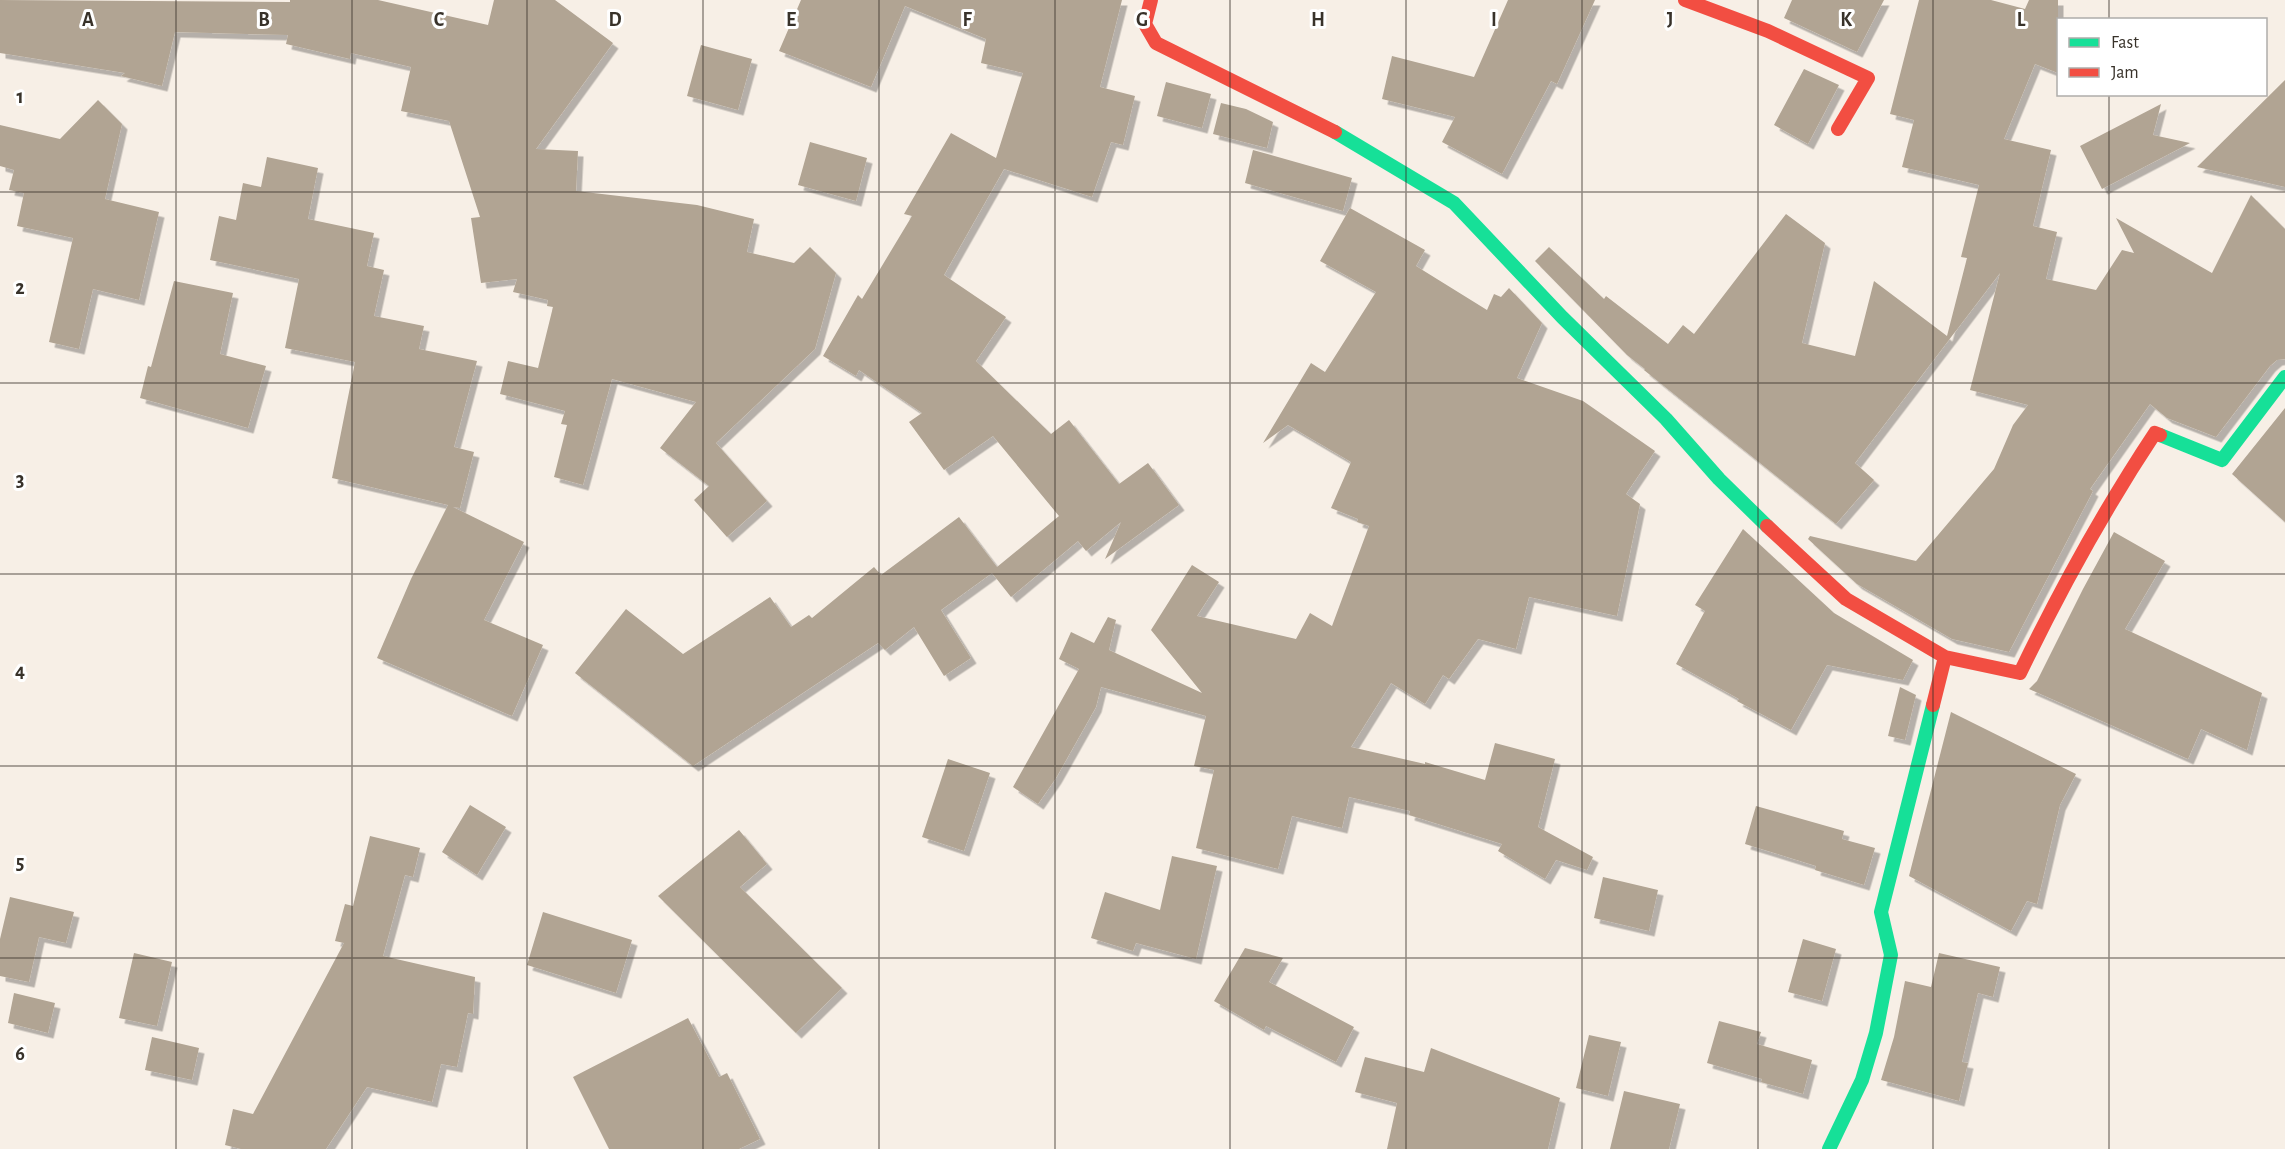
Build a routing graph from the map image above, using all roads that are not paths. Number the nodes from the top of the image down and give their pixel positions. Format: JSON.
{"nodes":[{"id":1,"x":1151,"y":0,"type":"edge"},
{"id":2,"x":1685,"y":0,"type":"edge"},
{"id":3,"x":1838,"y":129,"type":"dead end"},
{"id":4,"x":2285,"y":377,"type":"edge"},
{"id":5,"x":1945,"y":657,"type":"junction"},
{"id":6,"x":1828,"y":1149,"type":"edge"}],
"edges":[{"from":1,"to":5,"type":"street"},
{"from":2,"to":3,"type":"street"},
{"from":4,"to":5,"type":"street"},
{"from":5,"to":6,"type":"street"}]}
